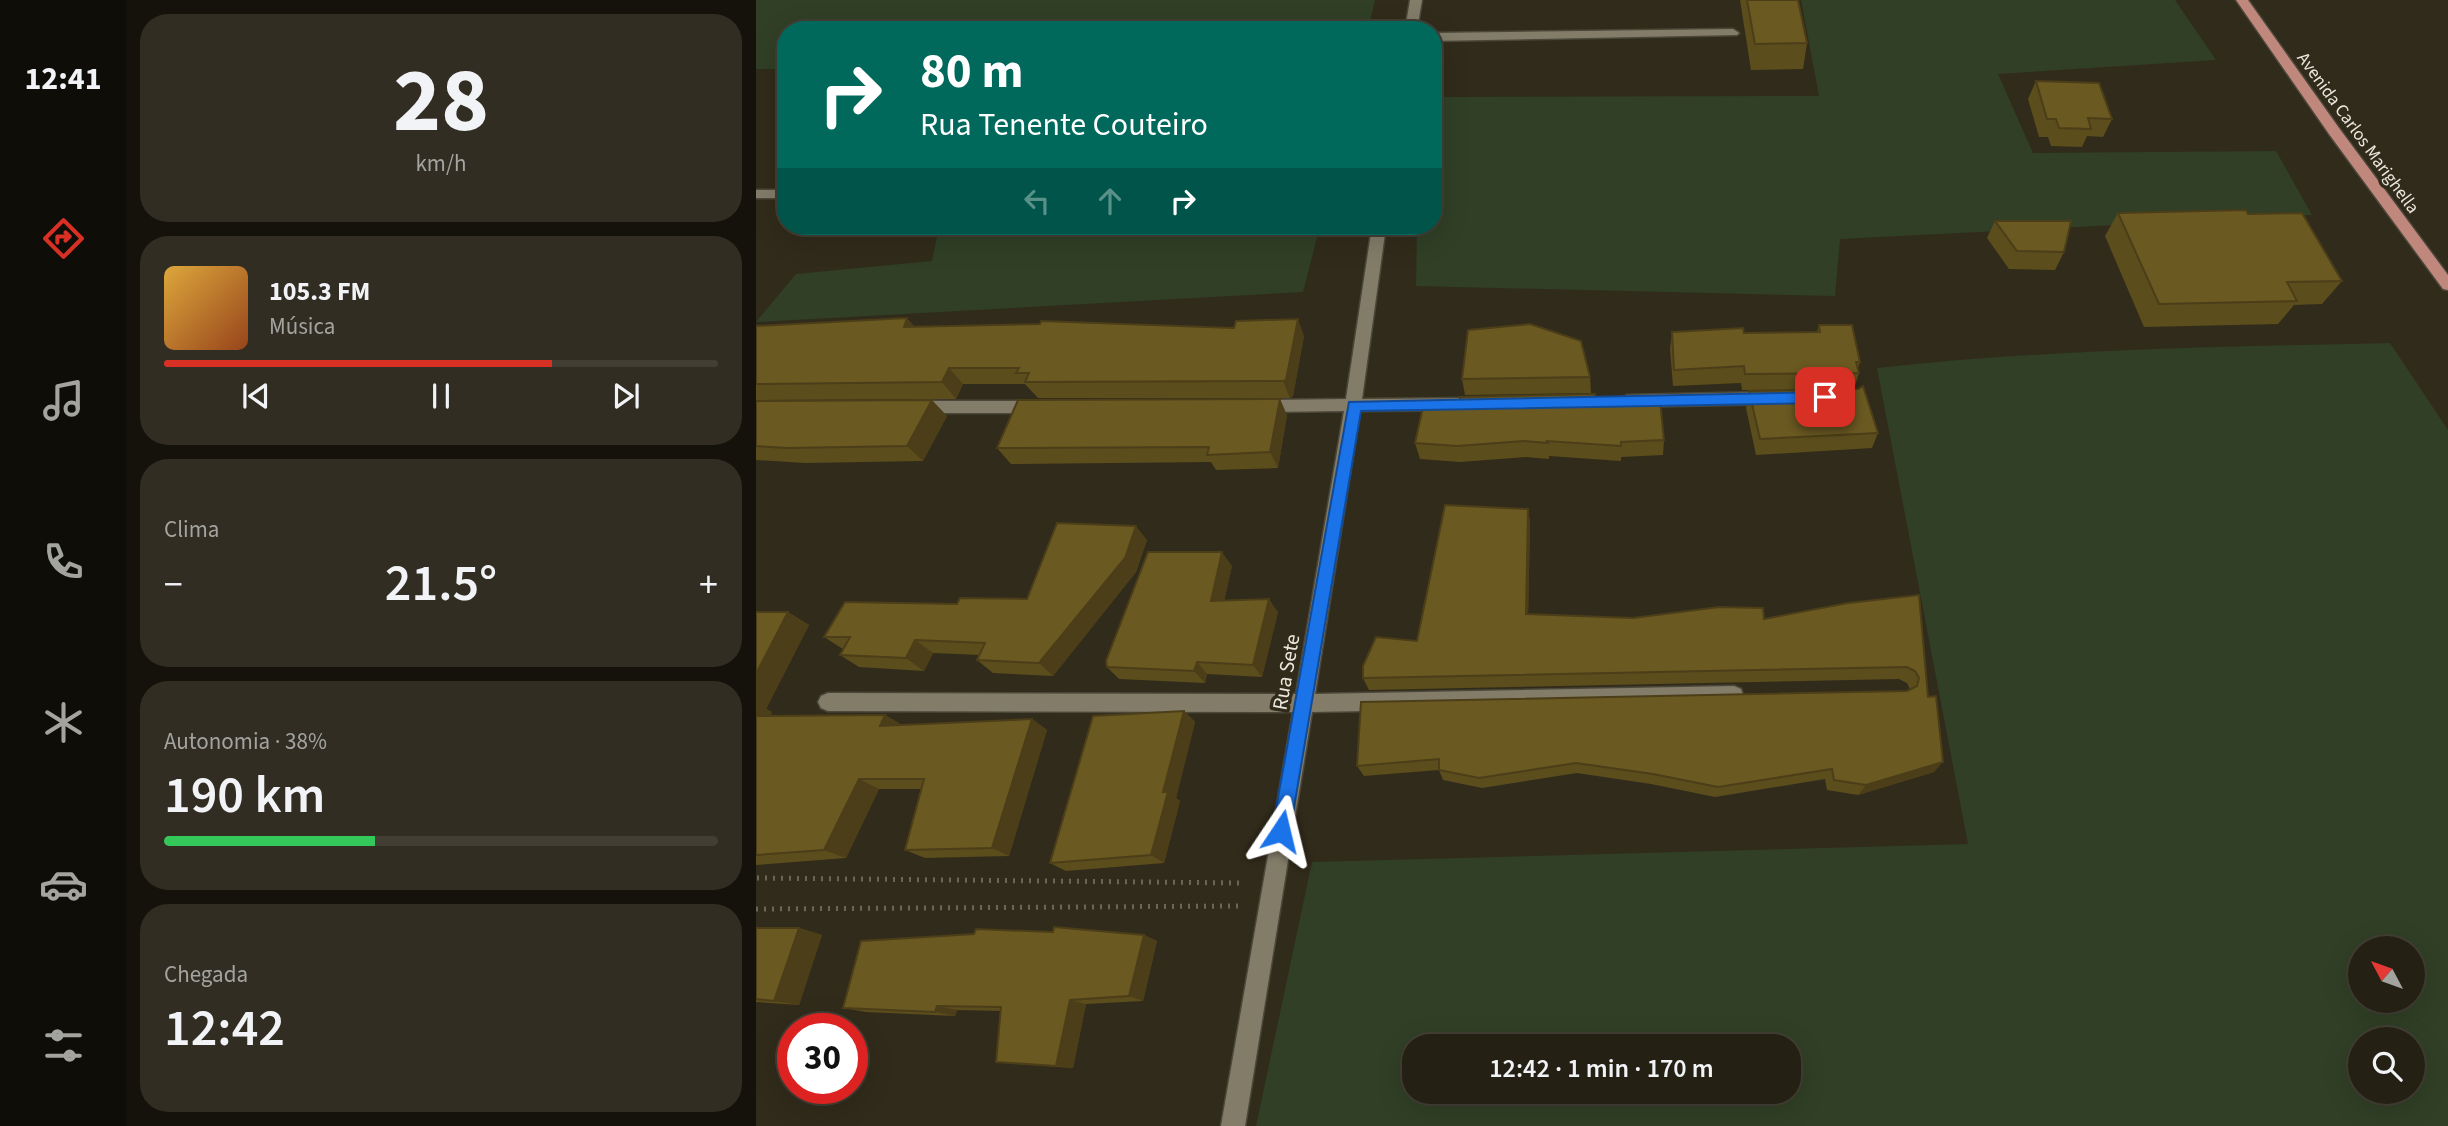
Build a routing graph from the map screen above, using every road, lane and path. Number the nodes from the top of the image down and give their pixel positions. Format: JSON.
{"nodes":[{"id":1,"x":1416,"y":0,"type":"edge"},
{"id":2,"x":2242,"y":0,"type":"edge"},
{"id":3,"x":1412,"y":21,"type":"edge"},
{"id":4,"x":1733,"y":33,"type":"dead end"},
{"id":5,"x":1442,"y":37,"type":"edge"},
{"id":6,"x":756,"y":194,"type":"edge"},
{"id":7,"x":777,"y":194,"type":"edge"},
{"id":8,"x":1378,"y":235,"type":"edge"},
{"id":9,"x":2448,"y":285,"type":"edge"},
{"id":10,"x":1782,"y":398,"type":"edge"},
{"id":11,"x":1614,"y":401,"type":"edge"},
{"id":12,"x":1503,"y":403,"type":"edge"},
{"id":13,"x":1244,"y":406,"type":"edge"},
{"id":14,"x":1354,"y":406,"type":"junction"},
{"id":15,"x":1049,"y":407,"type":"edge"},
{"id":16,"x":895,"y":408,"type":"edge"},
{"id":17,"x":1747,"y":694,"type":"edge"},
{"id":18,"x":828,"y":702,"type":"dead end"},
{"id":19,"x":1304,"y":702,"type":"junction"},
{"id":20,"x":757,"y":878,"type":"edge"},
{"id":21,"x":1272,"y":883,"type":"junction"},
{"id":22,"x":1268,"y":906,"type":"junction"},
{"id":23,"x":756,"y":909,"type":"edge"},
{"id":24,"x":1233,"y":1126,"type":"edge"}],
"edges":[{"from":1,"to":3,"type":"street"},
{"from":2,"to":9,"type":"main road","name":"Avenida Carlos Marighella"},
{"from":4,"to":5,"type":"street"},
{"from":6,"to":7,"type":"street"},
{"from":8,"to":14,"type":"street","name":"Rua Sete"},
{"from":10,"to":11,"type":"street"},
{"from":12,"to":14,"type":"street"},
{"from":13,"to":14,"type":"street"},
{"from":14,"to":19,"type":"street","name":"Rua Sete"},
{"from":15,"to":16,"type":"street"},
{"from":17,"to":19,"type":"street"},
{"from":18,"to":19,"type":"street"},
{"from":19,"to":21,"type":"street","name":"Rua Sete"},
{"from":20,"to":21,"type":"path"},
{"from":21,"to":22,"type":"street","name":"Rua Sete"},
{"from":22,"to":23,"type":"path"},
{"from":22,"to":24,"type":"street","name":"Rua Sete"}]}
